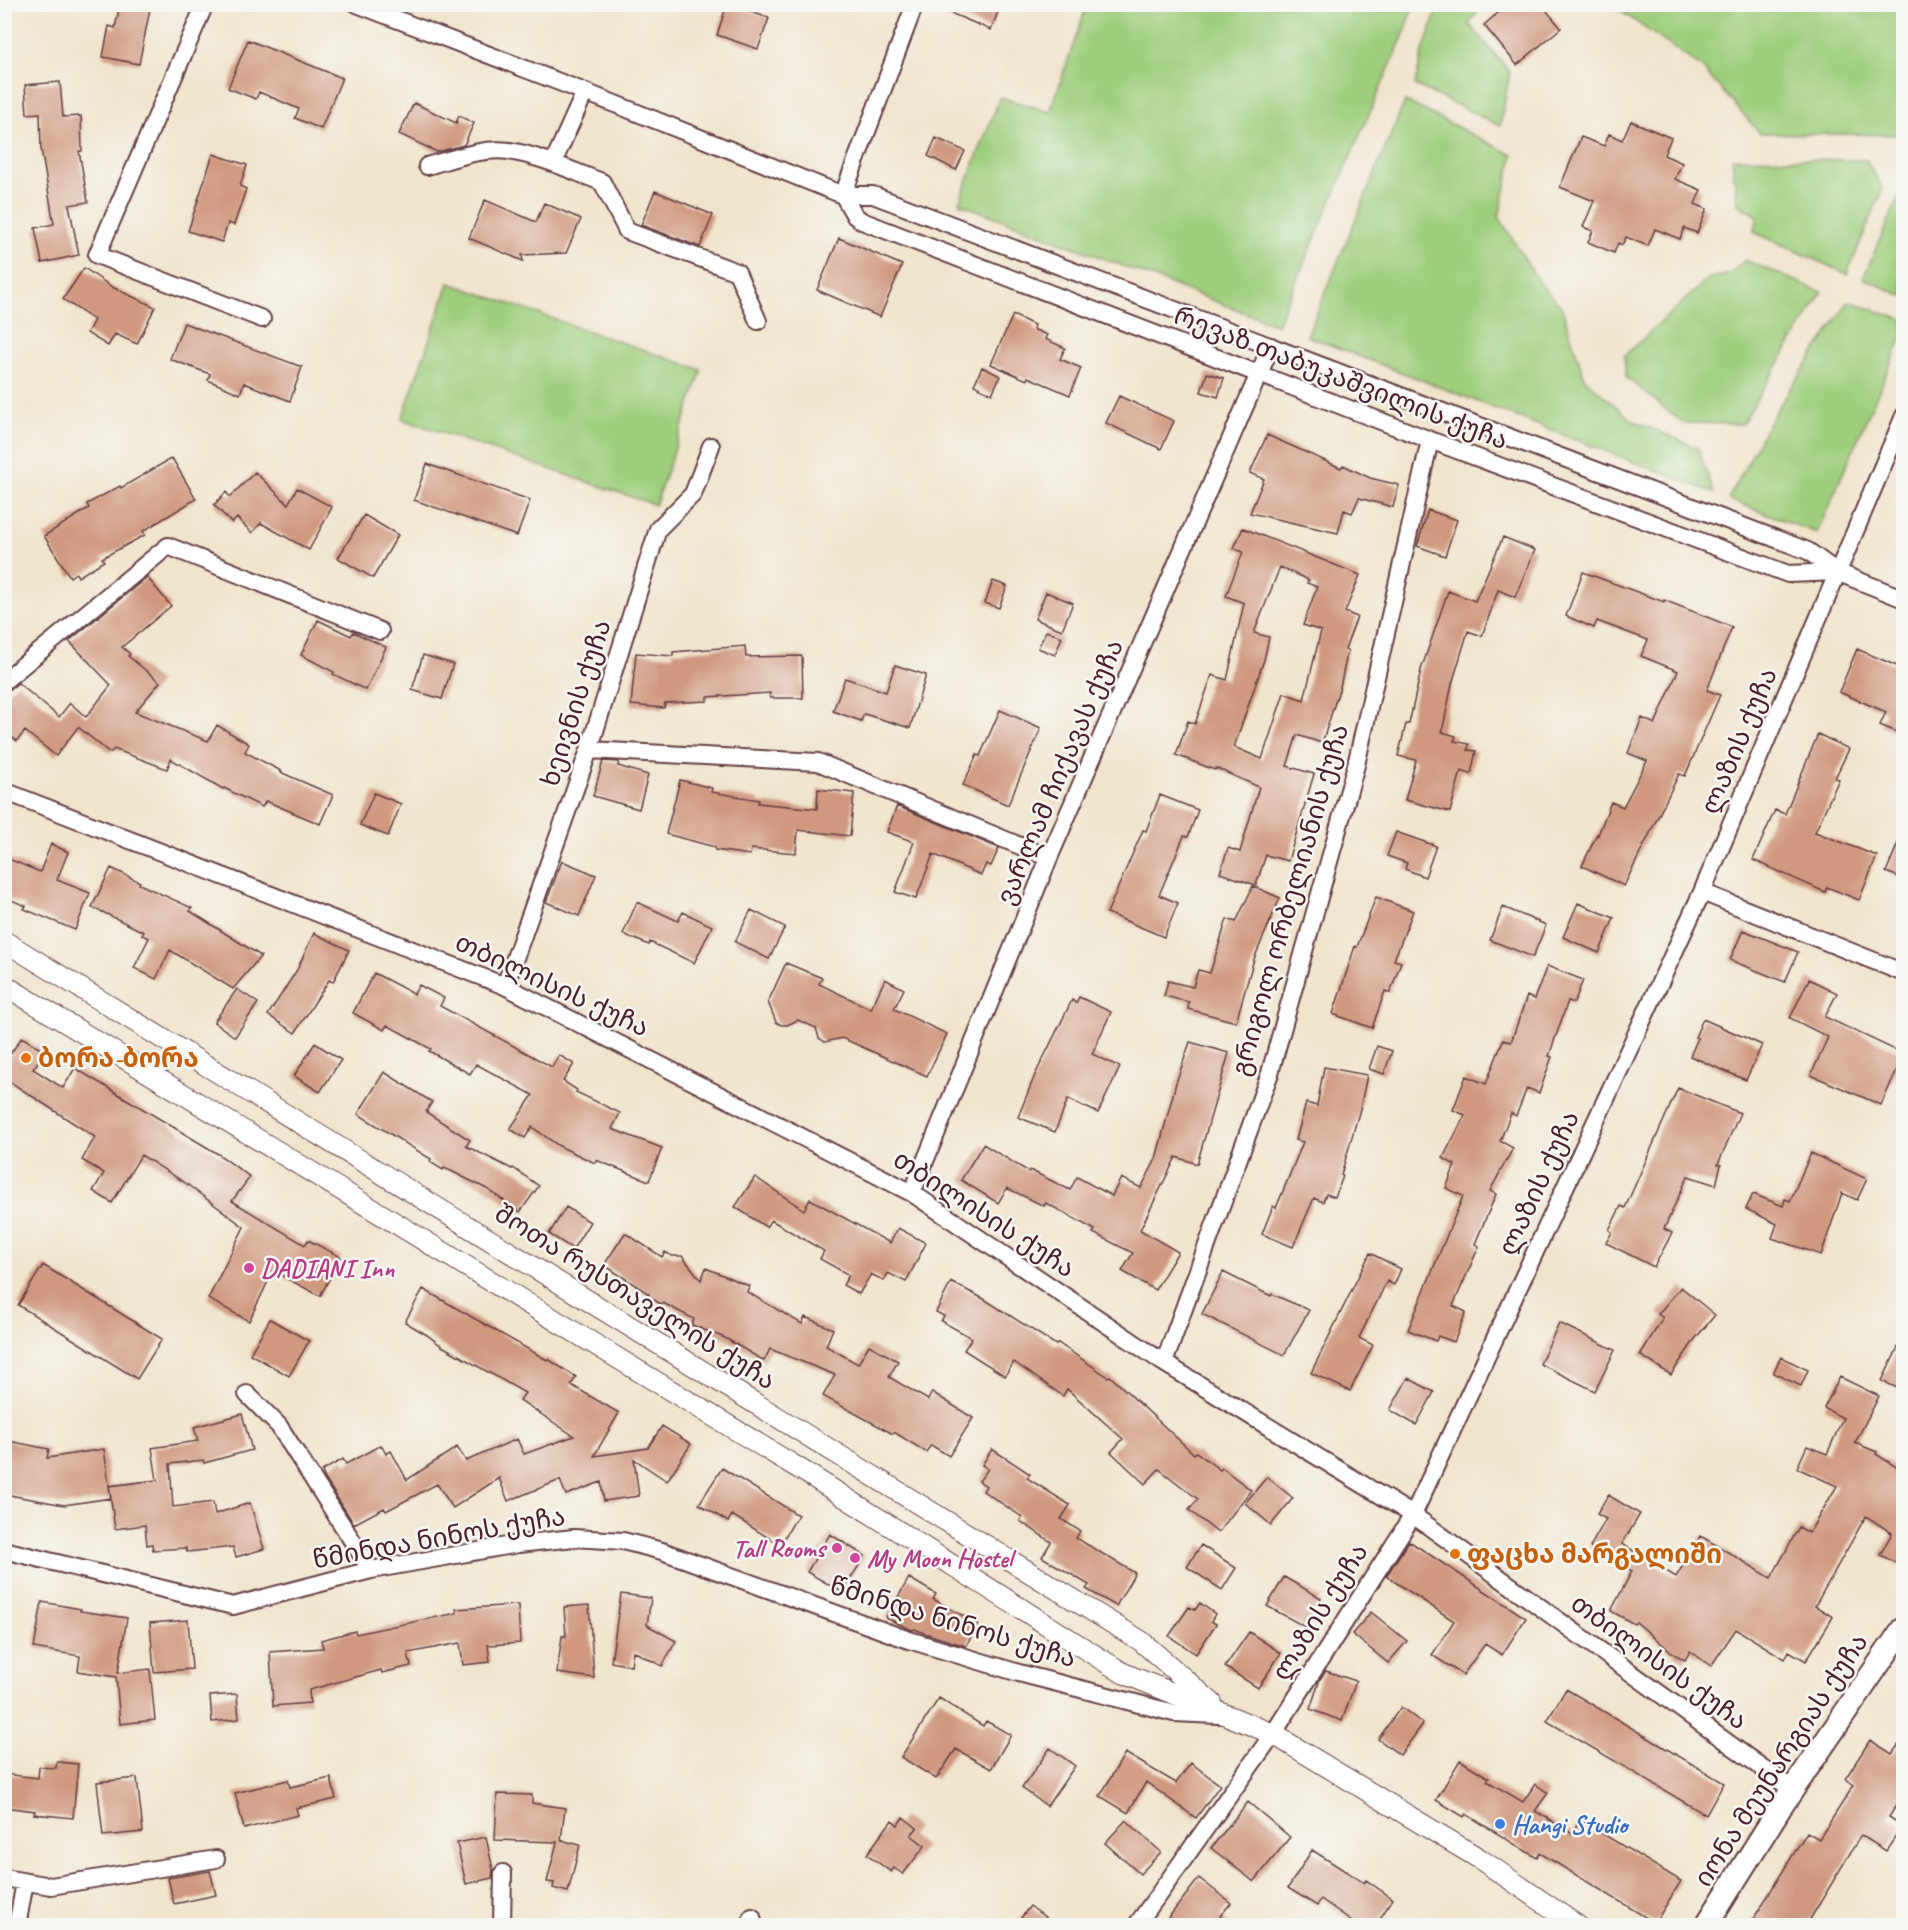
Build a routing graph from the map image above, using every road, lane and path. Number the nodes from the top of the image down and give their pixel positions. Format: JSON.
{"nodes":[{"id":1,"x":205,"y":4,"type":"edge"},
{"id":2,"x":357,"y":4,"type":"edge"},
{"id":3,"x":915,"y":4,"type":"edge"},
{"id":4,"x":585,"y":92,"type":"junction"},
{"id":5,"x":553,"y":163,"type":"junction"},
{"id":6,"x":427,"y":166,"type":"dead end"},
{"id":7,"x":843,"y":195,"type":"junction"},
{"id":8,"x":262,"y":320,"type":"dead end"},
{"id":9,"x":758,"y":321,"type":"dead end"},
{"id":10,"x":1271,"y":346,"type":"junction"},
{"id":11,"x":1259,"y":374,"type":"junction"},
{"id":12,"x":1904,"y":416,"type":"edge"},
{"id":13,"x":1430,"y":440,"type":"junction"},
{"id":14,"x":711,"y":446,"type":"dead end"},
{"id":15,"x":1837,"y":572,"type":"junction"},
{"id":16,"x":1904,"y":600,"type":"edge"},
{"id":17,"x":380,"y":631,"type":"dead end"},
{"id":18,"x":4,"y":681,"type":"edge"},
{"id":19,"x":589,"y":750,"type":"junction"},
{"id":20,"x":4,"y":791,"type":"edge"},
{"id":21,"x":1049,"y":858,"type":"junction"},
{"id":22,"x":1702,"y":892,"type":"junction"},
{"id":23,"x":4,"y":941,"type":"edge"},
{"id":24,"x":1904,"y":973,"type":"edge"},
{"id":25,"x":4,"y":985,"type":"edge"},
{"id":26,"x":505,"y":986,"type":"junction"},
{"id":27,"x":912,"y":1192,"type":"junction"},
{"id":28,"x":1164,"y":1363,"type":"junction"},
{"id":29,"x":247,"y":1394,"type":"dead end"},
{"id":30,"x":1413,"y":1515,"type":"junction"},
{"id":31,"x":4,"y":1550,"type":"edge"},
{"id":32,"x":371,"y":1570,"type":"junction"},
{"id":33,"x":1904,"y":1627,"type":"edge"},
{"id":34,"x":1225,"y":1715,"type":"junction"},
{"id":35,"x":1273,"y":1734,"type":"junction"},
{"id":36,"x":1793,"y":1790,"type":"junction"},
{"id":37,"x":216,"y":1859,"type":"dead end"},
{"id":38,"x":503,"y":1873,"type":"dead end"},
{"id":39,"x":4,"y":1878,"type":"edge"},
{"id":40,"x":25,"y":1882,"type":"junction"},
{"id":41,"x":17,"y":1926,"type":"edge"},
{"id":42,"x":502,"y":1926,"type":"edge"},
{"id":43,"x":1136,"y":1926,"type":"edge"},
{"id":44,"x":1578,"y":1926,"type":"edge"},
{"id":45,"x":1706,"y":1926,"type":"edge"}],
"edges":[{"from":1,"to":8,"type":"street"},
{"from":2,"to":4,"type":"street","name":"რევაზ თაბუკაშვილის ქუჩა"},
{"from":3,"to":7,"type":"street"},
{"from":4,"to":5,"type":"street"},
{"from":4,"to":7,"type":"street","name":"რევაზ თაბუკაშვილის ქუჩა"},
{"from":5,"to":6,"type":"street"},
{"from":5,"to":9,"type":"street"},
{"from":7,"to":10,"type":"street","name":"რევაზ თაბუკაშვილის ქუჩა"},
{"from":7,"to":11,"type":"street","name":"რევაზ თაბუკაშვილის ქუჩა"},
{"from":10,"to":11,"type":"street","name":"ვარლამ ჩიქავას ქუჩა"},
{"from":10,"to":15,"type":"street","name":"რევაზ თაბუკაშვილის ქუჩა"},
{"from":11,"to":13,"type":"street","name":"რევაზ თაბუკაშვილის ქუჩა"},
{"from":11,"to":21,"type":"street","name":"ვარლამ ჩიქავას ქუჩა"},
{"from":12,"to":15,"type":"street","name":"ლაზის ქუჩა"},
{"from":13,"to":15,"type":"street","name":"რევაზ თაბუკაშვილის ქუჩა"},
{"from":13,"to":28,"type":"street","name":"გრიგოლ ორბელიანის ქუჩა"},
{"from":14,"to":19,"type":"street","name":"ხეივნის ქუჩა"},
{"from":15,"to":16,"type":"street","name":"რევაზ თაბუკაშვილის ქუჩა"},
{"from":15,"to":22,"type":"street","name":"ლაზის ქუჩა"},
{"from":17,"to":18,"type":"street"},
{"from":19,"to":21,"type":"street"},
{"from":19,"to":26,"type":"street","name":"ხეივნის ქუჩა"},
{"from":20,"to":26,"type":"street","name":"თბილისის ქუჩა"},
{"from":21,"to":27,"type":"street","name":"ვარლამ ჩიქავას ქუჩა"},
{"from":22,"to":24,"type":"street"},
{"from":22,"to":30,"type":"street","name":"ლაზის ქუჩა"},
{"from":23,"to":34,"type":"street","name":"შოთა რუსთაველის ქუჩა"},
{"from":25,"to":34,"type":"street","name":"შოთა რუსთაველის ქუჩა"},
{"from":26,"to":27,"type":"street","name":"თბილისის ქუჩა"},
{"from":27,"to":28,"type":"street","name":"თბილისის ქუჩა"},
{"from":28,"to":30,"type":"street","name":"თბილისის ქუჩა"},
{"from":29,"to":32,"type":"street"},
{"from":30,"to":35,"type":"street","name":"ლაზის ქუჩა"},
{"from":30,"to":36,"type":"street","name":"თბილისის ქუჩა"},
{"from":31,"to":32,"type":"street","name":"წმინდა ნინოს ქუჩა"},
{"from":32,"to":34,"type":"street","name":"წმინდა ნინოს ქუჩა"},
{"from":33,"to":36,"type":"main road","name":"იონა მეუნარგიას ქუჩა"},
{"from":34,"to":35,"type":"street","name":"შოთა რუსთაველის ქუჩა"},
{"from":35,"to":43,"type":"street","name":"ლაზის ქუჩა"},
{"from":35,"to":44,"type":"street","name":"შოთა რუსთაველის ქუჩა"},
{"from":36,"to":45,"type":"main road","name":"იონა მეუნარგიას ქუჩა"},
{"from":37,"to":40,"type":"street"},
{"from":38,"to":42,"type":"street"},
{"from":39,"to":40,"type":"street"},
{"from":40,"to":41,"type":"street"}]}
